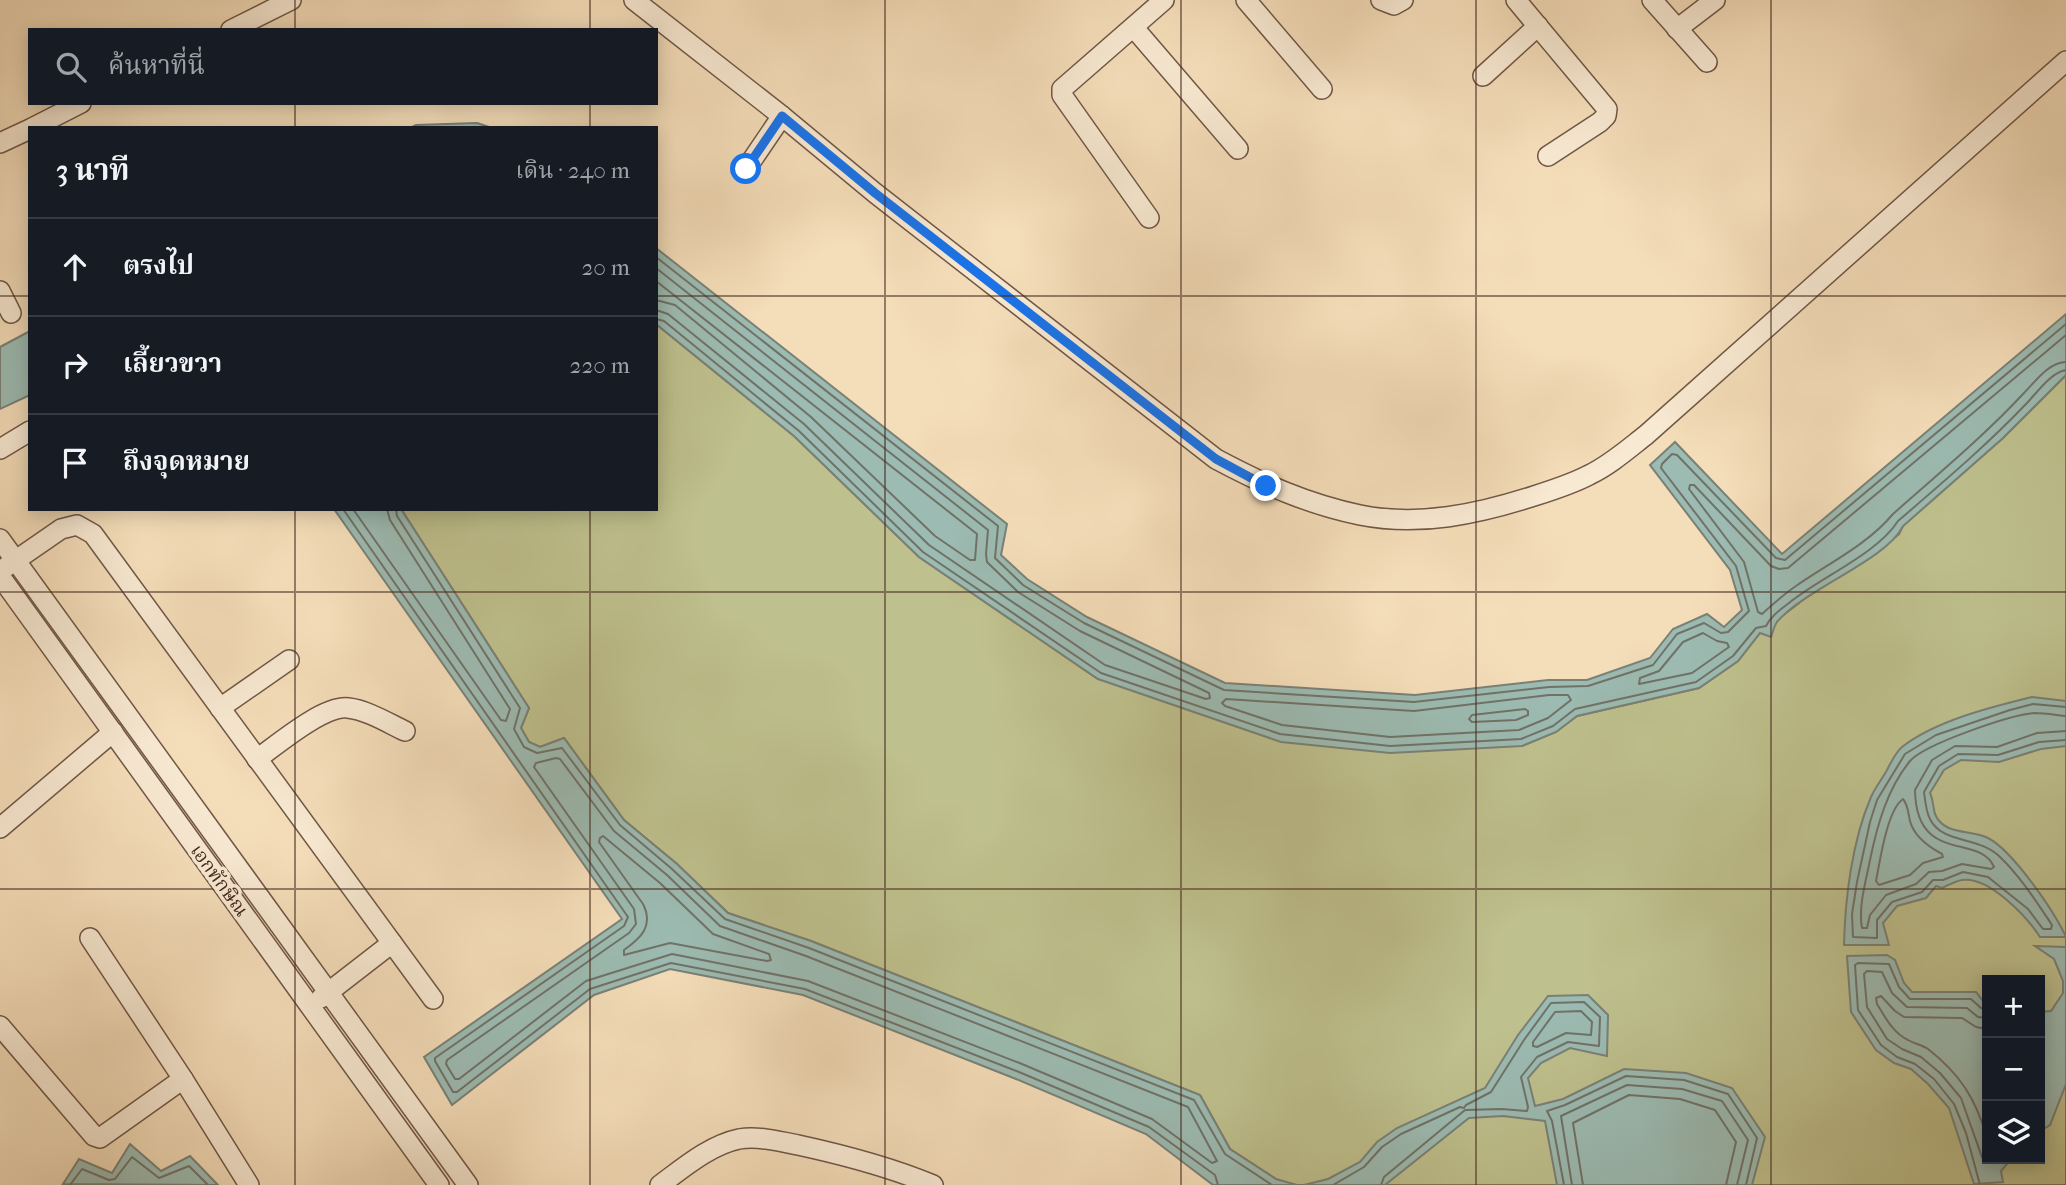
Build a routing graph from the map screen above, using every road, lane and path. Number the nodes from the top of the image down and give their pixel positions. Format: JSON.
{"nodes":[{"id":1,"x":291,"y":0,"type":"edge"},
{"id":2,"x":1164,"y":0,"type":"edge"},
{"id":3,"x":1246,"y":0,"type":"edge"},
{"id":4,"x":1381,"y":0,"type":"edge"},
{"id":5,"x":1403,"y":0,"type":"edge"},
{"id":6,"x":1516,"y":0,"type":"edge"},
{"id":7,"x":1652,"y":0,"type":"edge"},
{"id":8,"x":1716,"y":0,"type":"edge"},
{"id":9,"x":646,"y":3,"type":"edge"},
{"id":10,"x":1538,"y":26,"type":"junction"},
{"id":11,"x":234,"y":28,"type":"edge"},
{"id":12,"x":1133,"y":28,"type":"junction"},
{"id":13,"x":1677,"y":29,"type":"junction"},
{"id":14,"x":2066,"y":61,"type":"edge"},
{"id":15,"x":1707,"y":62,"type":"dead end"},
{"id":16,"x":1483,"y":76,"type":"dead end"},
{"id":17,"x":1322,"y":89,"type":"dead end"},
{"id":18,"x":78,"y":105,"type":"edge"},
{"id":19,"x":782,"y":116,"type":"junction"},
{"id":20,"x":41,"y":126,"type":"edge"},
{"id":21,"x":28,"y":133,"type":"edge"},
{"id":22,"x":0,"y":143,"type":"edge"},
{"id":23,"x":1238,"y":149,"type":"dead end"},
{"id":24,"x":1548,"y":156,"type":"dead end"},
{"id":25,"x":746,"y":169,"type":"dead end"},
{"id":26,"x":1149,"y":218,"type":"dead end"},
{"id":27,"x":0,"y":291,"type":"edge"},
{"id":28,"x":11,"y":313,"type":"dead end"},
{"id":29,"x":28,"y":432,"type":"edge"},
{"id":30,"x":0,"y":449,"type":"edge"},
{"id":31,"x":0,"y":539,"type":"edge"},
{"id":32,"x":5,"y":569,"type":"edge"},
{"id":33,"x":289,"y":660,"type":"dead end"},
{"id":34,"x":220,"y":708,"type":"junction"},
{"id":35,"x":405,"y":731,"type":"dead end"},
{"id":36,"x":113,"y":732,"type":"junction"},
{"id":37,"x":257,"y":759,"type":"junction"},
{"id":38,"x":0,"y":828,"type":"edge"},
{"id":39,"x":90,"y":938,"type":"dead end"},
{"id":40,"x":392,"y":943,"type":"junction"},
{"id":41,"x":329,"y":992,"type":"junction"},
{"id":42,"x":433,"y":999,"type":"dead end"},
{"id":43,"x":311,"y":1006,"type":"junction"},
{"id":44,"x":0,"y":1026,"type":"edge"},
{"id":45,"x":183,"y":1079,"type":"junction"},
{"id":46,"x":249,"y":1185,"type":"edge"},
{"id":47,"x":439,"y":1185,"type":"edge"},
{"id":48,"x":468,"y":1185,"type":"edge"},
{"id":49,"x":660,"y":1185,"type":"edge"},
{"id":50,"x":933,"y":1185,"type":"edge"}],
"edges":[{"from":1,"to":11,"type":"street"},
{"from":2,"to":12,"type":"street"},
{"from":3,"to":17,"type":"street"},
{"from":4,"to":5,"type":"street"},
{"from":6,"to":10,"type":"street"},
{"from":7,"to":13,"type":"street"},
{"from":8,"to":13,"type":"street"},
{"from":9,"to":19,"type":"street"},
{"from":10,"to":16,"type":"street"},
{"from":10,"to":24,"type":"street"},
{"from":12,"to":23,"type":"street"},
{"from":12,"to":26,"type":"street"},
{"from":13,"to":15,"type":"street"},
{"from":14,"to":19,"type":"street"},
{"from":18,"to":20,"type":"street"},
{"from":19,"to":25,"type":"street"},
{"from":21,"to":22,"type":"street"},
{"from":27,"to":28,"type":"street"},
{"from":29,"to":30,"type":"street"},
{"from":31,"to":32,"type":"street"},
{"from":32,"to":34,"type":"street"},
{"from":32,"to":36,"type":"street","name":"เอกทักษิณ"},
{"from":32,"to":41,"type":"street"},
{"from":33,"to":34,"type":"street"},
{"from":34,"to":37,"type":"street"},
{"from":35,"to":37,"type":"street"},
{"from":36,"to":38,"type":"street"},
{"from":36,"to":43,"type":"street","name":"เอกทักษิณ"},
{"from":37,"to":40,"type":"street"},
{"from":39,"to":45,"type":"street"},
{"from":40,"to":41,"type":"street"},
{"from":40,"to":42,"type":"street"},
{"from":41,"to":43,"type":"street"},
{"from":41,"to":48,"type":"street"},
{"from":43,"to":47,"type":"street","name":"เอกทักษิณ"},
{"from":44,"to":45,"type":"street"},
{"from":45,"to":46,"type":"street"},
{"from":49,"to":50,"type":"street"}]}
